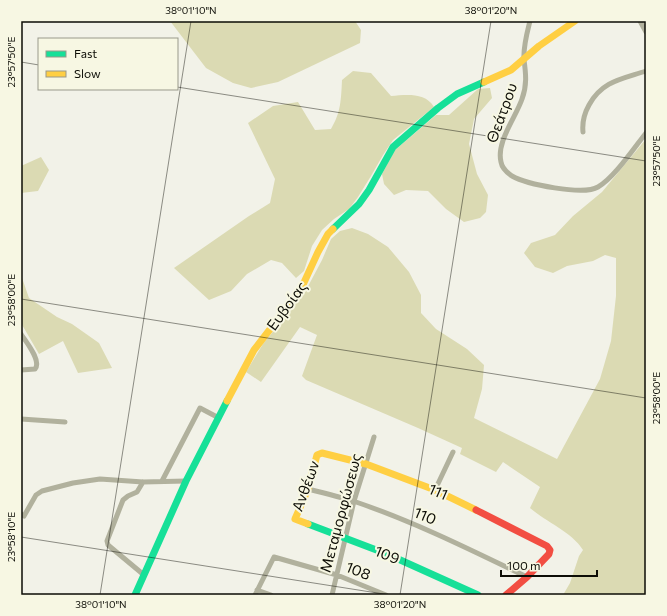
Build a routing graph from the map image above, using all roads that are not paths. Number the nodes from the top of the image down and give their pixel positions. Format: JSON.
{"nodes":[{"id":1,"x":530,"y":21,"type":"edge"},
{"id":2,"x":575,"y":21,"type":"edge"},
{"id":3,"x":640,"y":21,"type":"edge"},
{"id":4,"x":646,"y":32,"type":"edge"},
{"id":5,"x":524,"y":60,"type":"junction"},
{"id":6,"x":646,"y":71,"type":"edge"},
{"id":7,"x":583,"y":132,"type":"dead end"},
{"id":8,"x":646,"y":133,"type":"edge"},
{"id":9,"x":21,"y":334,"type":"edge"},
{"id":10,"x":21,"y":370,"type":"edge"},
{"id":11,"x":219,"y":418,"type":"junction"},
{"id":12,"x":21,"y":419,"type":"edge"},
{"id":13,"x":65,"y":422,"type":"dead end"},
{"id":14,"x":374,"y":437,"type":"dead end"},
{"id":15,"x":453,"y":452,"type":"dead end"},
{"id":16,"x":318,"y":454,"type":"joint"},
{"id":17,"x":366,"y":464,"type":"junction"},
{"id":18,"x":162,"y":481,"type":"junction"},
{"id":19,"x":186,"y":481,"type":"junction"},
{"id":20,"x":144,"y":482,"type":"junction"},
{"id":21,"x":308,"y":489,"type":"junction"},
{"id":22,"x":435,"y":490,"type":"junction"},
{"id":23,"x":354,"y":501,"type":"junction"},
{"id":24,"x":21,"y":514,"type":"edge"},
{"id":25,"x":294,"y":518,"type":"joint"},
{"id":26,"x":344,"y":538,"type":"junction"},
{"id":27,"x":144,"y":575,"type":"junction"},
{"id":28,"x":337,"y":575,"type":"junction"},
{"id":29,"x":527,"y":577,"type":"junction"},
{"id":30,"x":256,"y":593,"type":"edge"},
{"id":31,"x":135,"y":595,"type":"edge"},
{"id":32,"x":271,"y":595,"type":"edge"},
{"id":33,"x":332,"y":595,"type":"edge"},
{"id":34,"x":386,"y":595,"type":"edge"},
{"id":35,"x":478,"y":595,"type":"edge"},
{"id":36,"x":506,"y":595,"type":"edge"}],
"edges":[{"from":1,"to":5,"type":"street","name":"Θεάτρου"},
{"from":2,"to":5,"type":"street","name":"Ευβοίας"},
{"from":3,"to":4,"type":"street"},
{"from":5,"to":8,"type":"street","name":"Θεάτρου"},
{"from":5,"to":11,"type":"street","name":"Ευβοίας"},
{"from":6,"to":7,"type":"street"},
{"from":9,"to":10,"type":"street"},
{"from":11,"to":18,"type":"street"},
{"from":11,"to":19,"type":"street","name":"Ευβοίας"},
{"from":12,"to":13,"type":"street"},
{"from":14,"to":17,"type":"street","name":"Μεταμορφώσεως"},
{"from":15,"to":22,"type":"street"},
{"from":16,"to":17,"type":"street","name":"111"},
{"from":16,"to":21,"type":"street","name":"Ανθέων"},
{"from":17,"to":22,"type":"street","name":"111"},
{"from":17,"to":23,"type":"street","name":"Μεταμορφώσεως"},
{"from":18,"to":19,"type":"street"},
{"from":18,"to":20,"type":"street"},
{"from":19,"to":27,"type":"street","name":"Ευβοίας"},
{"from":20,"to":24,"type":"street"},
{"from":20,"to":27,"type":"street"},
{"from":21,"to":23,"type":"street","name":"110"},
{"from":21,"to":25,"type":"street","name":"Ανθέων"},
{"from":22,"to":29,"type":"street","name":"111"},
{"from":23,"to":26,"type":"street","name":"Μεταμορφώσεως"},
{"from":23,"to":29,"type":"street","name":"110"},
{"from":25,"to":26,"type":"street","name":"109"},
{"from":26,"to":28,"type":"street","name":"Μεταμορφώσεως"},
{"from":26,"to":35,"type":"street","name":"109"},
{"from":27,"to":31,"type":"street","name":"Ευβοίας"},
{"from":28,"to":30,"type":"street","name":"108"},
{"from":28,"to":33,"type":"street","name":"Μεταμορφώσεως"},
{"from":28,"to":34,"type":"street","name":"108"},
{"from":29,"to":36,"type":"street"},
{"from":30,"to":32,"type":"street"}]}
